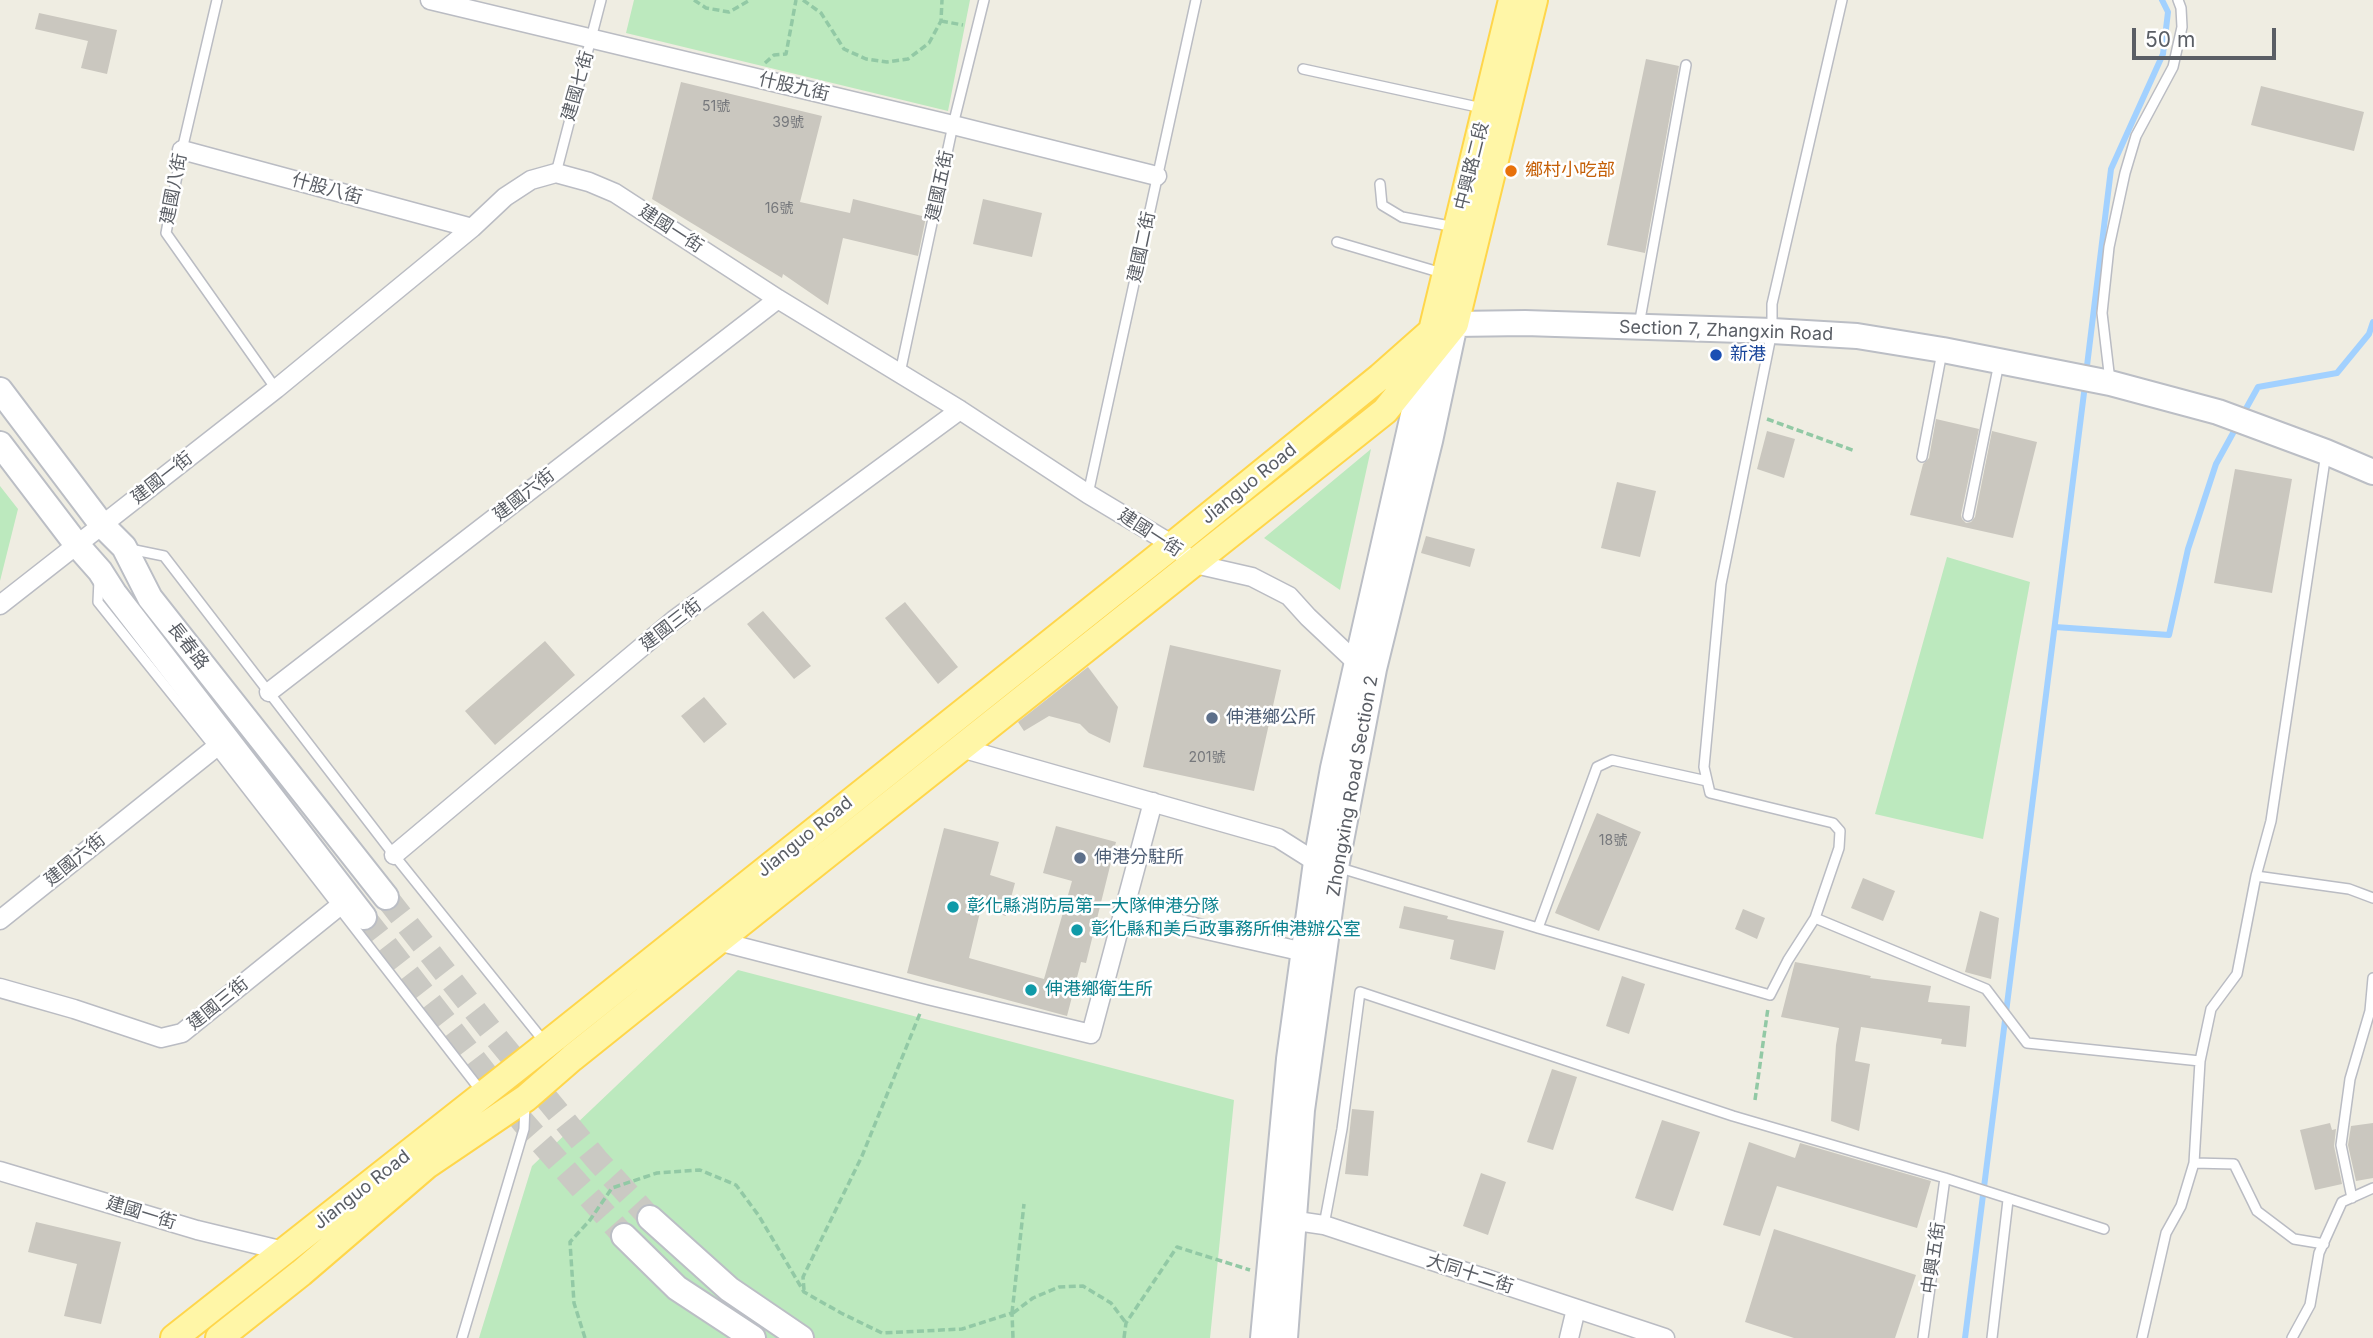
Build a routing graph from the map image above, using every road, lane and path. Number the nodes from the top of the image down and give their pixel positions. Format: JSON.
{"nodes":[{"id":1,"x":217,"y":0,"type":"edge"},
{"id":2,"x":430,"y":0,"type":"edge"},
{"id":3,"x":601,"y":0,"type":"edge"},
{"id":4,"x":694,"y":0,"type":"edge"},
{"id":5,"x":750,"y":0,"type":"edge"},
{"id":6,"x":796,"y":0,"type":"edge"},
{"id":7,"x":803,"y":0,"type":"edge"},
{"id":8,"x":942,"y":0,"type":"edge"},
{"id":9,"x":984,"y":0,"type":"edge"},
{"id":10,"x":1196,"y":0,"type":"edge"},
{"id":11,"x":1511,"y":0,"type":"edge"},
{"id":12,"x":1534,"y":0,"type":"edge"},
{"id":13,"x":1842,"y":0,"type":"edge"},
{"id":14,"x":2178,"y":0,"type":"edge"},
{"id":15,"x":941,"y":21,"type":"junction"},
{"id":16,"x":977,"y":28,"type":"junction"},
{"id":17,"x":592,"y":39,"type":"junction"},
{"id":18,"x":786,"y":54,"type":"dead end"},
{"id":19,"x":1686,"y":65,"type":"dead end"},
{"id":20,"x":1303,"y":69,"type":"dead end"},
{"id":21,"x":1496,"y":111,"type":"junction"},
{"id":22,"x":953,"y":125,"type":"junction"},
{"id":23,"x":182,"y":150,"type":"junction"},
{"id":24,"x":555,"y":173,"type":"junction"},
{"id":25,"x":1157,"y":176,"type":"junction"},
{"id":26,"x":1380,"y":184,"type":"dead end"},
{"id":27,"x":472,"y":228,"type":"junction"},
{"id":28,"x":1457,"y":228,"type":"junction"},
{"id":29,"x":1337,"y":242,"type":"dead end"},
{"id":30,"x":1446,"y":274,"type":"junction"},
{"id":31,"x":778,"y":299,"type":"junction"},
{"id":32,"x":1639,"y":326,"type":"junction"},
{"id":33,"x":1444,"y":328,"type":"junction"},
{"id":34,"x":1772,"y":331,"type":"junction"},
{"id":35,"x":1943,"y":350,"type":"junction"},
{"id":36,"x":2000,"y":360,"type":"junction"},
{"id":37,"x":1425,"y":361,"type":"junction"},
{"id":38,"x":900,"y":373,"type":"junction"},
{"id":39,"x":2110,"y":383,"type":"junction"},
{"id":40,"x":276,"y":389,"type":"junction"},
{"id":41,"x":0,"y":390,"type":"edge"},
{"id":42,"x":960,"y":410,"type":"junction"},
{"id":43,"x":1755,"y":415,"type":"junction"},
{"id":44,"x":0,"y":444,"type":"edge"},
{"id":45,"x":1855,"y":451,"type":"dead end"},
{"id":46,"x":2326,"y":452,"type":"junction"},
{"id":47,"x":1922,"y":457,"type":"dead end"},
{"id":48,"x":2373,"y":472,"type":"edge"},
{"id":49,"x":1088,"y":494,"type":"junction"},
{"id":50,"x":1968,"y":516,"type":"dead end"},
{"id":51,"x":102,"y":525,"type":"junction"},
{"id":52,"x":77,"y":545,"type":"junction"},
{"id":53,"x":1173,"y":545,"type":"junction"},
{"id":54,"x":124,"y":547,"type":"junction"},
{"id":55,"x":1195,"y":564,"type":"junction"},
{"id":56,"x":100,"y":571,"type":"junction"},
{"id":57,"x":0,"y":605,"type":"edge"},
{"id":58,"x":1366,"y":666,"type":"junction"},
{"id":59,"x":269,"y":692,"type":"junction"},
{"id":60,"x":215,"y":748,"type":"junction"},
{"id":61,"x":961,"y":748,"type":"junction"},
{"id":62,"x":1707,"y":781,"type":"junction"},
{"id":63,"x":1153,"y":802,"type":"junction"},
{"id":64,"x":394,"y":855,"type":"junction"},
{"id":65,"x":1326,"y":864,"type":"junction"},
{"id":66,"x":2256,"y":876,"type":"junction"},
{"id":67,"x":386,"y":897,"type":"tunnel mouth"},
{"id":68,"x":2373,"y":898,"type":"edge"},
{"id":69,"x":337,"y":908,"type":"junction"},
{"id":70,"x":1123,"y":911,"type":"junction"},
{"id":71,"x":364,"y":917,"type":"tunnel mouth"},
{"id":72,"x":1815,"y":918,"type":"junction"},
{"id":73,"x":0,"y":920,"type":"edge"},
{"id":74,"x":1538,"y":928,"type":"junction"},
{"id":75,"x":718,"y":941,"type":"junction"},
{"id":76,"x":1313,"y":954,"type":"junction"},
{"id":77,"x":2373,"y":978,"type":"edge"},
{"id":78,"x":0,"y":988,"type":"edge"},
{"id":79,"x":928,"y":995,"type":"junction"},
{"id":80,"x":1770,"y":995,"type":"junction"},
{"id":81,"x":542,"y":1056,"type":"junction"},
{"id":82,"x":2200,"y":1061,"type":"junction"},
{"id":83,"x":508,"y":1092,"type":"junction"},
{"id":84,"x":1755,"y":1100,"type":"dead end"},
{"id":85,"x":2194,"y":1163,"type":"junction"},
{"id":86,"x":0,"y":1171,"type":"edge"},
{"id":87,"x":1945,"y":1178,"type":"junction"},
{"id":88,"x":2373,"y":1188,"type":"edge"},
{"id":89,"x":2352,"y":1198,"type":"junction"},
{"id":90,"x":2008,"y":1200,"type":"junction"},
{"id":91,"x":1024,"y":1204,"type":"dead end"},
{"id":92,"x":650,"y":1218,"type":"tunnel mouth"},
{"id":93,"x":1284,"y":1219,"type":"junction"},
{"id":94,"x":1324,"y":1225,"type":"junction"},
{"id":95,"x":2104,"y":1229,"type":"dead end"},
{"id":96,"x":624,"y":1237,"type":"tunnel mouth"},
{"id":97,"x":2323,"y":1244,"type":"junction"},
{"id":98,"x":284,"y":1251,"type":"junction"},
{"id":99,"x":1268,"y":1276,"type":"junction"},
{"id":100,"x":804,"y":1292,"type":"junction"},
{"id":101,"x":1576,"y":1309,"type":"junction"},
{"id":102,"x":1012,"y":1313,"type":"junction"},
{"id":103,"x":1126,"y":1323,"type":"junction"},
{"id":104,"x":174,"y":1338,"type":"edge"},
{"id":105,"x":219,"y":1338,"type":"edge"},
{"id":106,"x":462,"y":1338,"type":"edge"},
{"id":107,"x":585,"y":1338,"type":"edge"},
{"id":108,"x":753,"y":1338,"type":"edge"},
{"id":109,"x":801,"y":1338,"type":"edge"},
{"id":110,"x":1013,"y":1338,"type":"edge"},
{"id":111,"x":1124,"y":1338,"type":"edge"},
{"id":112,"x":1263,"y":1338,"type":"edge"},
{"id":113,"x":1285,"y":1338,"type":"edge"},
{"id":114,"x":1569,"y":1338,"type":"edge"},
{"id":115,"x":1665,"y":1338,"type":"edge"},
{"id":116,"x":1923,"y":1338,"type":"edge"},
{"id":117,"x":1992,"y":1338,"type":"edge"},
{"id":118,"x":2142,"y":1338,"type":"edge"},
{"id":119,"x":2292,"y":1338,"type":"edge"}],
"edges":[{"from":1,"to":23,"type":"lane","name":"建國八街"},
{"from":2,"to":17,"type":"street","name":"什股九街"},
{"from":3,"to":17,"type":"lane","name":"建國七街"},
{"from":4,"to":5,"type":"path"},
{"from":6,"to":18,"type":"path"},
{"from":7,"to":15,"type":"path"},
{"from":8,"to":15,"type":"path"},
{"from":9,"to":16,"type":"lane","name":"建國五街"},
{"from":10,"to":25,"type":"lane","name":"建國二街"},
{"from":11,"to":21,"type":"main road","name":"中興路二段"},
{"from":12,"to":21,"type":"main road","name":"中興路二段"},
{"from":13,"to":34,"type":"lane"},
{"from":14,"to":39,"type":"lane"},
{"from":15,"to":16,"type":"path"},
{"from":16,"to":22,"type":"lane","name":"建國五街"},
{"from":17,"to":22,"type":"street","name":"什股九街"},
{"from":17,"to":24,"type":"lane","name":"建國七街"},
{"from":19,"to":32,"type":"lane"},
{"from":20,"to":21,"type":"lane"},
{"from":21,"to":28,"type":"main road","name":"中興路二段"},
{"from":21,"to":33,"type":"main road","name":"中興路二段"},
{"from":22,"to":25,"type":"street","name":"什股九街"},
{"from":22,"to":38,"type":"lane","name":"建國五街"},
{"from":23,"to":27,"type":"street","name":"什股八街"},
{"from":23,"to":40,"type":"lane","name":"建國八街"},
{"from":24,"to":27,"type":"street","name":"建國一街"},
{"from":24,"to":31,"type":"street","name":"建國一街"},
{"from":25,"to":49,"type":"lane","name":"建國二街"},
{"from":26,"to":28,"type":"lane"},
{"from":27,"to":40,"type":"street","name":"建國一街"},
{"from":28,"to":30,"type":"main road","name":"中興路二段"},
{"from":29,"to":30,"type":"lane"},
{"from":30,"to":33,"type":"main road","name":"中興路二段"},
{"from":31,"to":38,"type":"street","name":"建國一街"},
{"from":31,"to":59,"type":"street","name":"建國六街"},
{"from":32,"to":33,"type":"street","name":"Section 7, Zhangxin Road"},
{"from":32,"to":34,"type":"street","name":"Section 7, Zhangxin Road"},
{"from":33,"to":37,"type":"main road","name":"Jianguo Road"},
{"from":33,"to":53,"type":"main road","name":"Jianguo Road"},
{"from":33,"to":58,"type":"street","name":"Zhongxing Road Section 2"},
{"from":34,"to":35,"type":"street","name":"Section 7, Zhangxin Road"},
{"from":34,"to":43,"type":"lane"},
{"from":35,"to":36,"type":"street","name":"Section 7, Zhangxin Road"},
{"from":35,"to":47,"type":"lane"},
{"from":36,"to":39,"type":"street","name":"Section 7, Zhangxin Road"},
{"from":36,"to":50,"type":"lane"},
{"from":37,"to":55,"type":"main road","name":"Jianguo Road"},
{"from":37,"to":58,"type":"street","name":"Zhongxing Road Section 2"},
{"from":38,"to":42,"type":"street","name":"建國一街"},
{"from":39,"to":46,"type":"street"},
{"from":40,"to":51,"type":"street","name":"建國一街"},
{"from":41,"to":51,"type":"street","name":"長春路"},
{"from":42,"to":49,"type":"street","name":"建國一街"},
{"from":42,"to":64,"type":"street","name":"建國三街"},
{"from":43,"to":45,"type":"path"},
{"from":43,"to":62,"type":"lane"},
{"from":44,"to":52,"type":"street","name":"長春路"},
{"from":46,"to":48,"type":"street"},
{"from":46,"to":66,"type":"lane"},
{"from":49,"to":53,"type":"street","name":"建國一街"},
{"from":51,"to":52,"type":"street","name":"建國一街"},
{"from":51,"to":54,"type":"street","name":"長春路"},
{"from":52,"to":56,"type":"street","name":"長春路"},
{"from":52,"to":57,"type":"street","name":"建國一街"},
{"from":53,"to":55,"type":"street","name":"建國一街"},
{"from":53,"to":81,"type":"main road","name":"Jianguo Road"},
{"from":54,"to":59,"type":"lane"},
{"from":54,"to":67,"type":"street","name":"長春路"},
{"from":55,"to":58,"type":"street","name":"建國一街"},
{"from":55,"to":61,"type":"main road","name":"Jianguo Road"},
{"from":56,"to":60,"type":"lane"},
{"from":56,"to":71,"type":"street","name":"長春路"},
{"from":58,"to":65,"type":"street","name":"Zhongxing Road Section 2"},
{"from":59,"to":64,"type":"lane"},
{"from":60,"to":69,"type":"lane"},
{"from":60,"to":73,"type":"street","name":"建國六街"},
{"from":61,"to":63,"type":"street"},
{"from":61,"to":75,"type":"main road","name":"Jianguo Road"},
{"from":62,"to":72,"type":"lane"},
{"from":62,"to":74,"type":"lane"},
{"from":63,"to":65,"type":"street"},
{"from":63,"to":70,"type":"street"},
{"from":64,"to":81,"type":"lane"},
{"from":65,"to":74,"type":"lane"},
{"from":65,"to":76,"type":"street","name":"Zhongxing Road Section 2"},
{"from":66,"to":68,"type":"lane"},
{"from":66,"to":82,"type":"lane"},
{"from":69,"to":78,"type":"street","name":"建國三街"},
{"from":69,"to":83,"type":"lane"},
{"from":70,"to":76,"type":"street"},
{"from":70,"to":79,"type":"street"},
{"from":72,"to":80,"type":"lane"},
{"from":72,"to":82,"type":"lane"},
{"from":74,"to":80,"type":"lane"},
{"from":75,"to":79,"type":"street"},
{"from":75,"to":83,"type":"main road","name":"Jianguo Road"},
{"from":76,"to":93,"type":"street","name":"Zhongxing Road Section 2"},
{"from":77,"to":89,"type":"lane"},
{"from":79,"to":100,"type":"path"},
{"from":80,"to":84,"type":"path"},
{"from":81,"to":83,"type":"main road","name":"Jianguo Road"},
{"from":82,"to":85,"type":"lane"},
{"from":83,"to":98,"type":"main road","name":"Jianguo Road"},
{"from":83,"to":105,"type":"main road","name":"Jianguo Road"},
{"from":83,"to":106,"type":"lane"},
{"from":85,"to":97,"type":"lane"},
{"from":85,"to":118,"type":"lane"},
{"from":86,"to":98,"type":"street","name":"建國一街"},
{"from":87,"to":90,"type":"lane"},
{"from":87,"to":94,"type":"lane"},
{"from":87,"to":116,"type":"lane","name":"中興五街"},
{"from":88,"to":89,"type":"lane"},
{"from":89,"to":97,"type":"lane"},
{"from":90,"to":95,"type":"lane"},
{"from":90,"to":117,"type":"lane"},
{"from":91,"to":102,"type":"path"},
{"from":92,"to":109,"type":"street"},
{"from":93,"to":94,"type":"street","name":"大同十二街"},
{"from":93,"to":99,"type":"street","name":"Zhongxing Road Section 2"},
{"from":93,"to":113,"type":"street","name":"Zhongxing Road Section 2"},
{"from":94,"to":101,"type":"street","name":"大同十二街"},
{"from":96,"to":108,"type":"street"},
{"from":97,"to":119,"type":"lane"},
{"from":98,"to":104,"type":"main road","name":"Jianguo Road"},
{"from":99,"to":103,"type":"path"},
{"from":99,"to":112,"type":"street","name":"Zhongxing Road Section 2"},
{"from":100,"to":102,"type":"path"},
{"from":100,"to":107,"type":"path"},
{"from":101,"to":114,"type":"street"},
{"from":101,"to":115,"type":"street","name":"大同十二街"},
{"from":102,"to":103,"type":"path"},
{"from":102,"to":110,"type":"path"},
{"from":103,"to":111,"type":"path"}]}
